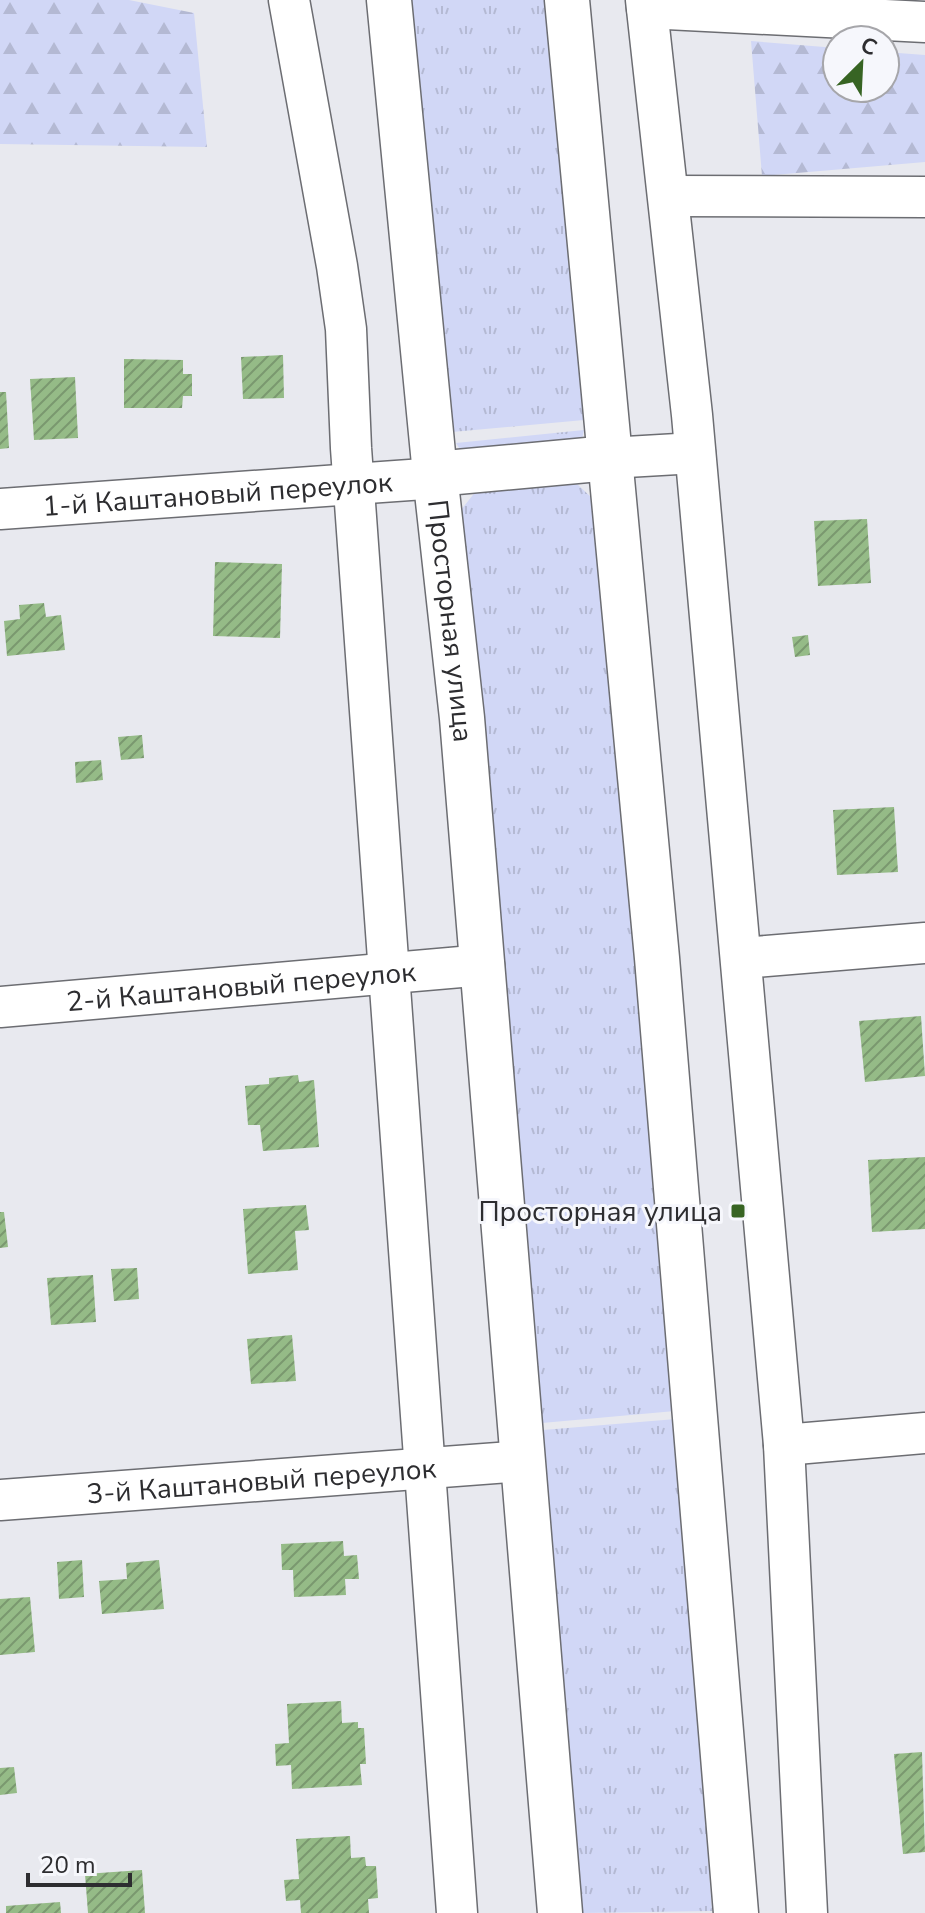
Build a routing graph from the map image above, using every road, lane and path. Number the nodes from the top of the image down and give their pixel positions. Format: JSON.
{"nodes":[{"id":1,"x":289,"y":0,"type":"edge"},
{"id":2,"x":389,"y":0,"type":"edge"},
{"id":3,"x":567,"y":0,"type":"edge"},
{"id":4,"x":646,"y":4,"type":"edge"},
{"id":5,"x":925,"y":22,"type":"edge"},
{"id":6,"x":670,"y":196,"type":"junction"},
{"id":7,"x":925,"y":197,"type":"edge"},
{"id":8,"x":695,"y":453,"type":"junction"},
{"id":9,"x":609,"y":458,"type":"junction"},
{"id":10,"x":435,"y":474,"type":"junction"},
{"id":11,"x":356,"y":484,"type":"junction"},
{"id":12,"x":0,"y":509,"type":"edge"},
{"id":13,"x":925,"y":943,"type":"edge"},
{"id":14,"x":742,"y":958,"type":"junction"},
{"id":15,"x":484,"y":965,"type":"junction"},
{"id":16,"x":390,"y":973,"type":"junction"},
{"id":17,"x":0,"y":1007,"type":"edge"},
{"id":18,"x":925,"y":1433,"type":"edge"},
{"id":19,"x":784,"y":1445,"type":"junction"},
{"id":20,"x":524,"y":1461,"type":"junction"},
{"id":21,"x":425,"y":1469,"type":"junction"},
{"id":22,"x":0,"y":1500,"type":"edge"},
{"id":23,"x":457,"y":1913,"type":"edge"},
{"id":24,"x":560,"y":1913,"type":"edge"},
{"id":25,"x":736,"y":1913,"type":"edge"},
{"id":26,"x":807,"y":1913,"type":"edge"}],
"edges":[{"from":1,"to":11,"type":"street"},
{"from":2,"to":10,"type":"main road","name":"Просторная улица"},
{"from":3,"to":9,"type":"main road"},
{"from":4,"to":5,"type":"street"},
{"from":4,"to":6,"type":"street"},
{"from":6,"to":7,"type":"street"},
{"from":6,"to":8,"type":"street"},
{"from":8,"to":9,"type":"street"},
{"from":8,"to":14,"type":"street"},
{"from":9,"to":10,"type":"main road"},
{"from":9,"to":25,"type":"main road"},
{"from":10,"to":11,"type":"street","name":"1-й Каштановый переулок"},
{"from":10,"to":15,"type":"main road","name":"Просторная улица"},
{"from":11,"to":12,"type":"street","name":"1-й Каштановый переулок"},
{"from":11,"to":16,"type":"street"},
{"from":13,"to":14,"type":"street"},
{"from":14,"to":19,"type":"street"},
{"from":15,"to":16,"type":"street","name":"2-й Каштановый переулок"},
{"from":15,"to":20,"type":"main road","name":"Просторная улица"},
{"from":16,"to":17,"type":"street","name":"2-й Каштановый переулок"},
{"from":16,"to":21,"type":"street"},
{"from":18,"to":19,"type":"street"},
{"from":19,"to":26,"type":"street"},
{"from":20,"to":21,"type":"street","name":"3-й Каштановый переулок"},
{"from":20,"to":24,"type":"main road","name":"Просторная улица"},
{"from":21,"to":22,"type":"street","name":"3-й Каштановый переулок"},
{"from":21,"to":23,"type":"street"}]}
